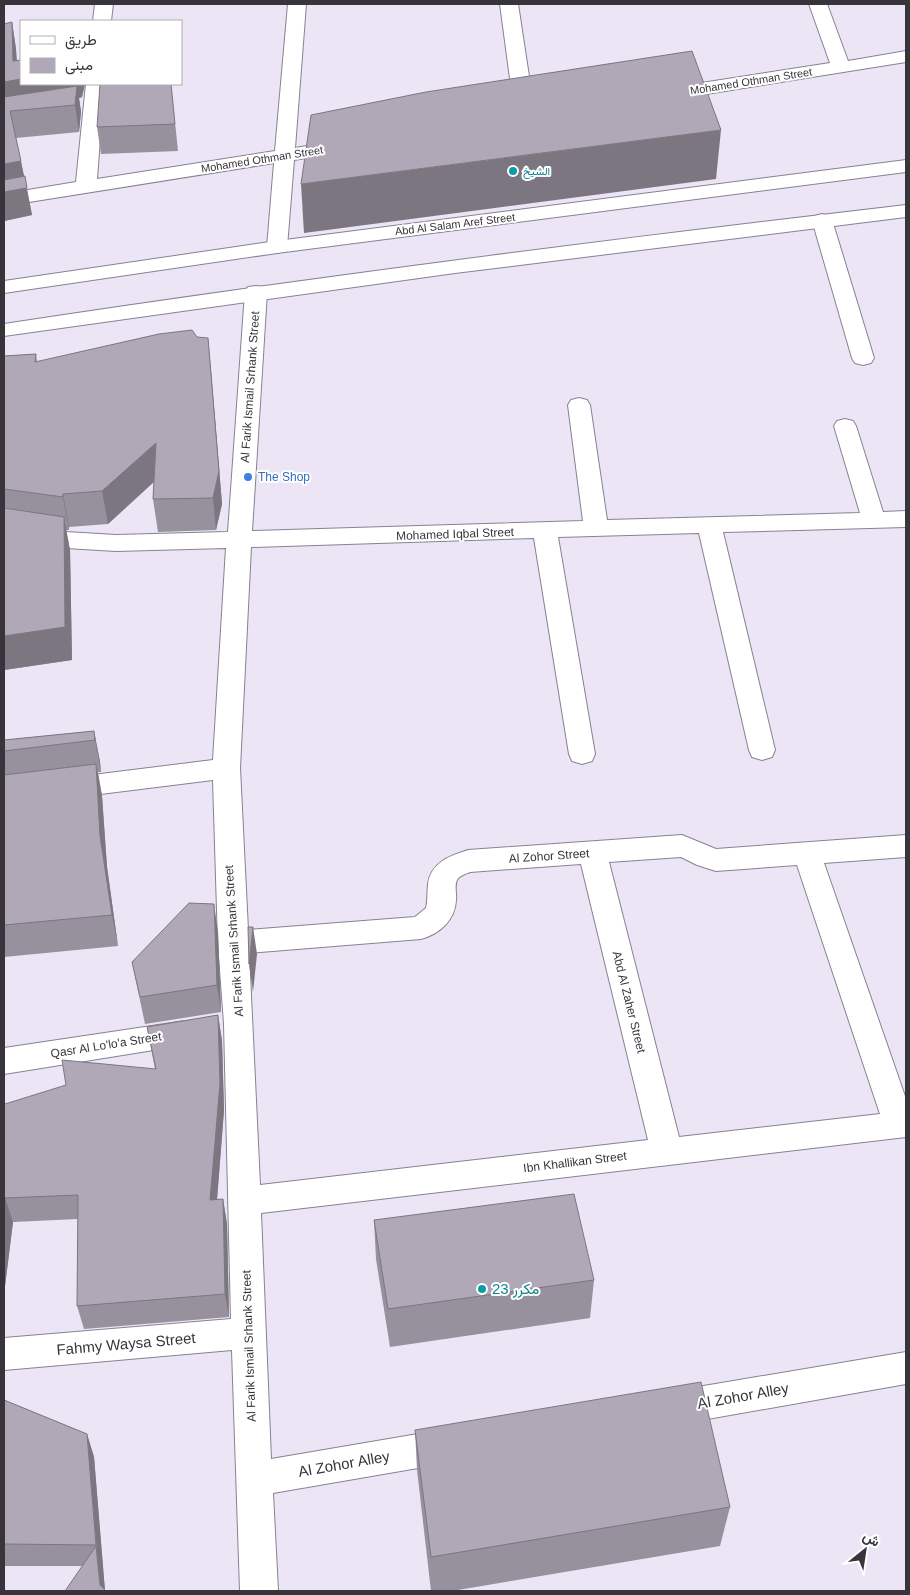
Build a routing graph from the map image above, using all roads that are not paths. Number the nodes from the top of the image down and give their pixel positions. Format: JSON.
{"nodes":[{"id":1,"x":104,"y":4,"type":"edge"},
{"id":2,"x":297,"y":4,"type":"edge"},
{"id":3,"x":509,"y":4,"type":"edge"},
{"id":4,"x":818,"y":4,"type":"edge"},
{"id":5,"x":102,"y":20,"type":"edge"},
{"id":6,"x":906,"y":57,"type":"edge"},
{"id":7,"x":842,"y":67,"type":"junction"},
{"id":8,"x":95,"y":85,"type":"edge"},
{"id":9,"x":650,"y":97,"type":"edge"},
{"id":10,"x":92,"y":103,"type":"junction"},
{"id":11,"x":73,"y":106,"type":"edge"},
{"id":12,"x":544,"y":114,"type":"edge"},
{"id":13,"x":525,"y":117,"type":"junction"},
{"id":14,"x":506,"y":120,"type":"edge"},
{"id":15,"x":363,"y":142,"type":"edge"},
{"id":16,"x":286,"y":154,"type":"junction"},
{"id":17,"x":906,"y":166,"type":"edge"},
{"id":18,"x":86,"y":187,"type":"junction"},
{"id":19,"x":4,"y":200,"type":"edge"},
{"id":20,"x":906,"y":211,"type":"edge"},
{"id":21,"x":822,"y":220,"type":"junction"},
{"id":22,"x":277,"y":247,"type":"junction"},
{"id":23,"x":4,"y":287,"type":"edge"},
{"id":24,"x":256,"y":292,"type":"junction"},
{"id":25,"x":4,"y":330,"type":"edge"},
{"id":26,"x":863,"y":358,"type":"dead end"},
{"id":27,"x":579,"y":404,"type":"dead end"},
{"id":28,"x":845,"y":426,"type":"dead end"},
{"id":29,"x":906,"y":519,"type":"edge"},
{"id":30,"x":874,"y":520,"type":"junction"},
{"id":31,"x":710,"y":526,"type":"junction"},
{"id":32,"x":596,"y":529,"type":"junction"},
{"id":33,"x":4,"y":530,"type":"edge"},
{"id":34,"x":545,"y":531,"type":"junction"},
{"id":35,"x":239,"y":540,"type":"junction"},
{"id":36,"x":762,"y":750,"type":"dead end"},
{"id":37,"x":582,"y":754,"type":"dead end"},
{"id":38,"x":226,"y":768,"type":"junction"},
{"id":39,"x":4,"y":796,"type":"edge"},
{"id":40,"x":906,"y":846,"type":"edge"},
{"id":41,"x":592,"y":852,"type":"junction"},
{"id":42,"x":807,"y":853,"type":"junction"},
{"id":43,"x":233,"y":942,"type":"junction"},
{"id":44,"x":239,"y":1024,"type":"junction"},
{"id":45,"x":4,"y":1061,"type":"edge"},
{"id":46,"x":903,"y":1124,"type":"edge"},
{"id":47,"x":668,"y":1151,"type":"junction"},
{"id":48,"x":245,"y":1201,"type":"junction"},
{"id":49,"x":248,"y":1333,"type":"junction"},
{"id":50,"x":4,"y":1354,"type":"edge"},
{"id":51,"x":906,"y":1368,"type":"edge"},
{"id":52,"x":634,"y":1414,"type":"edge"},
{"id":53,"x":488,"y":1439,"type":"edge"},
{"id":54,"x":255,"y":1479,"type":"junction"},
{"id":55,"x":259,"y":1591,"type":"edge"}],
"edges":[{"from":1,"to":5,"type":"street"},
{"from":2,"to":16,"type":"street"},
{"from":3,"to":13,"type":"street"},
{"from":4,"to":7,"type":"street"},
{"from":6,"to":7,"type":"street","name":"Mohamed Othman Street"},
{"from":7,"to":9,"type":"street","name":"Mohamed Othman Street"},
{"from":8,"to":10,"type":"street"},
{"from":10,"to":11,"type":"street"},
{"from":10,"to":18,"type":"street"},
{"from":12,"to":13,"type":"street"},
{"from":13,"to":14,"type":"street"},
{"from":15,"to":16,"type":"street","name":"Mohamed Othman Street"},
{"from":16,"to":18,"type":"street","name":"Mohamed Othman Street"},
{"from":16,"to":22,"type":"street"},
{"from":17,"to":22,"type":"street","name":"Abd Al Salam Aref Street"},
{"from":18,"to":19,"type":"street","name":"Mohamed Othman Street"},
{"from":20,"to":21,"type":"street"},
{"from":21,"to":24,"type":"street"},
{"from":21,"to":26,"type":"street"},
{"from":22,"to":23,"type":"street","name":"Abd Al Salam Aref Street"},
{"from":24,"to":25,"type":"street"},
{"from":24,"to":35,"type":"street","name":"Al Farik Ismail Srhank Street"},
{"from":27,"to":32,"type":"street"},
{"from":28,"to":30,"type":"street"},
{"from":29,"to":30,"type":"street","name":"Mohamed Iqbal Street"},
{"from":30,"to":31,"type":"street","name":"Mohamed Iqbal Street"},
{"from":31,"to":32,"type":"street","name":"Mohamed Iqbal Street"},
{"from":31,"to":36,"type":"street"},
{"from":32,"to":34,"type":"street","name":"Mohamed Iqbal Street"},
{"from":33,"to":35,"type":"street","name":"Mohamed Iqbal Street"},
{"from":34,"to":35,"type":"street","name":"Mohamed Iqbal Street"},
{"from":34,"to":37,"type":"street"},
{"from":35,"to":38,"type":"street","name":"Al Farik Ismail Srhank Street"},
{"from":38,"to":39,"type":"street"},
{"from":38,"to":43,"type":"street","name":"Al Farik Ismail Srhank Street"},
{"from":40,"to":42,"type":"street","name":"Al Zohor Street"},
{"from":41,"to":42,"type":"street","name":"Al Zohor Street"},
{"from":41,"to":43,"type":"street","name":"Al Zohor Street"},
{"from":41,"to":47,"type":"street","name":"Abd Al Zaher Street"},
{"from":42,"to":46,"type":"street"},
{"from":43,"to":44,"type":"street","name":"Al Farik Ismail Srhank Street"},
{"from":44,"to":45,"type":"street","name":"Qasr Al Lo'lo'a Street"},
{"from":44,"to":48,"type":"street","name":"Al Farik Ismail Srhank Street"},
{"from":46,"to":47,"type":"street","name":"Ibn Khallikan Street"},
{"from":47,"to":48,"type":"street","name":"Ibn Khallikan Street"},
{"from":48,"to":49,"type":"street","name":"Al Farik Ismail Srhank Street"},
{"from":49,"to":50,"type":"street","name":"Fahmy Waysa Street"},
{"from":49,"to":54,"type":"street","name":"Al Farik Ismail Srhank Street"},
{"from":51,"to":52,"type":"street","name":"Al Zohor Alley"},
{"from":53,"to":54,"type":"street","name":"Al Zohor Alley"},
{"from":54,"to":55,"type":"street","name":"Al Farik Ismail Srhank Street"}]}
